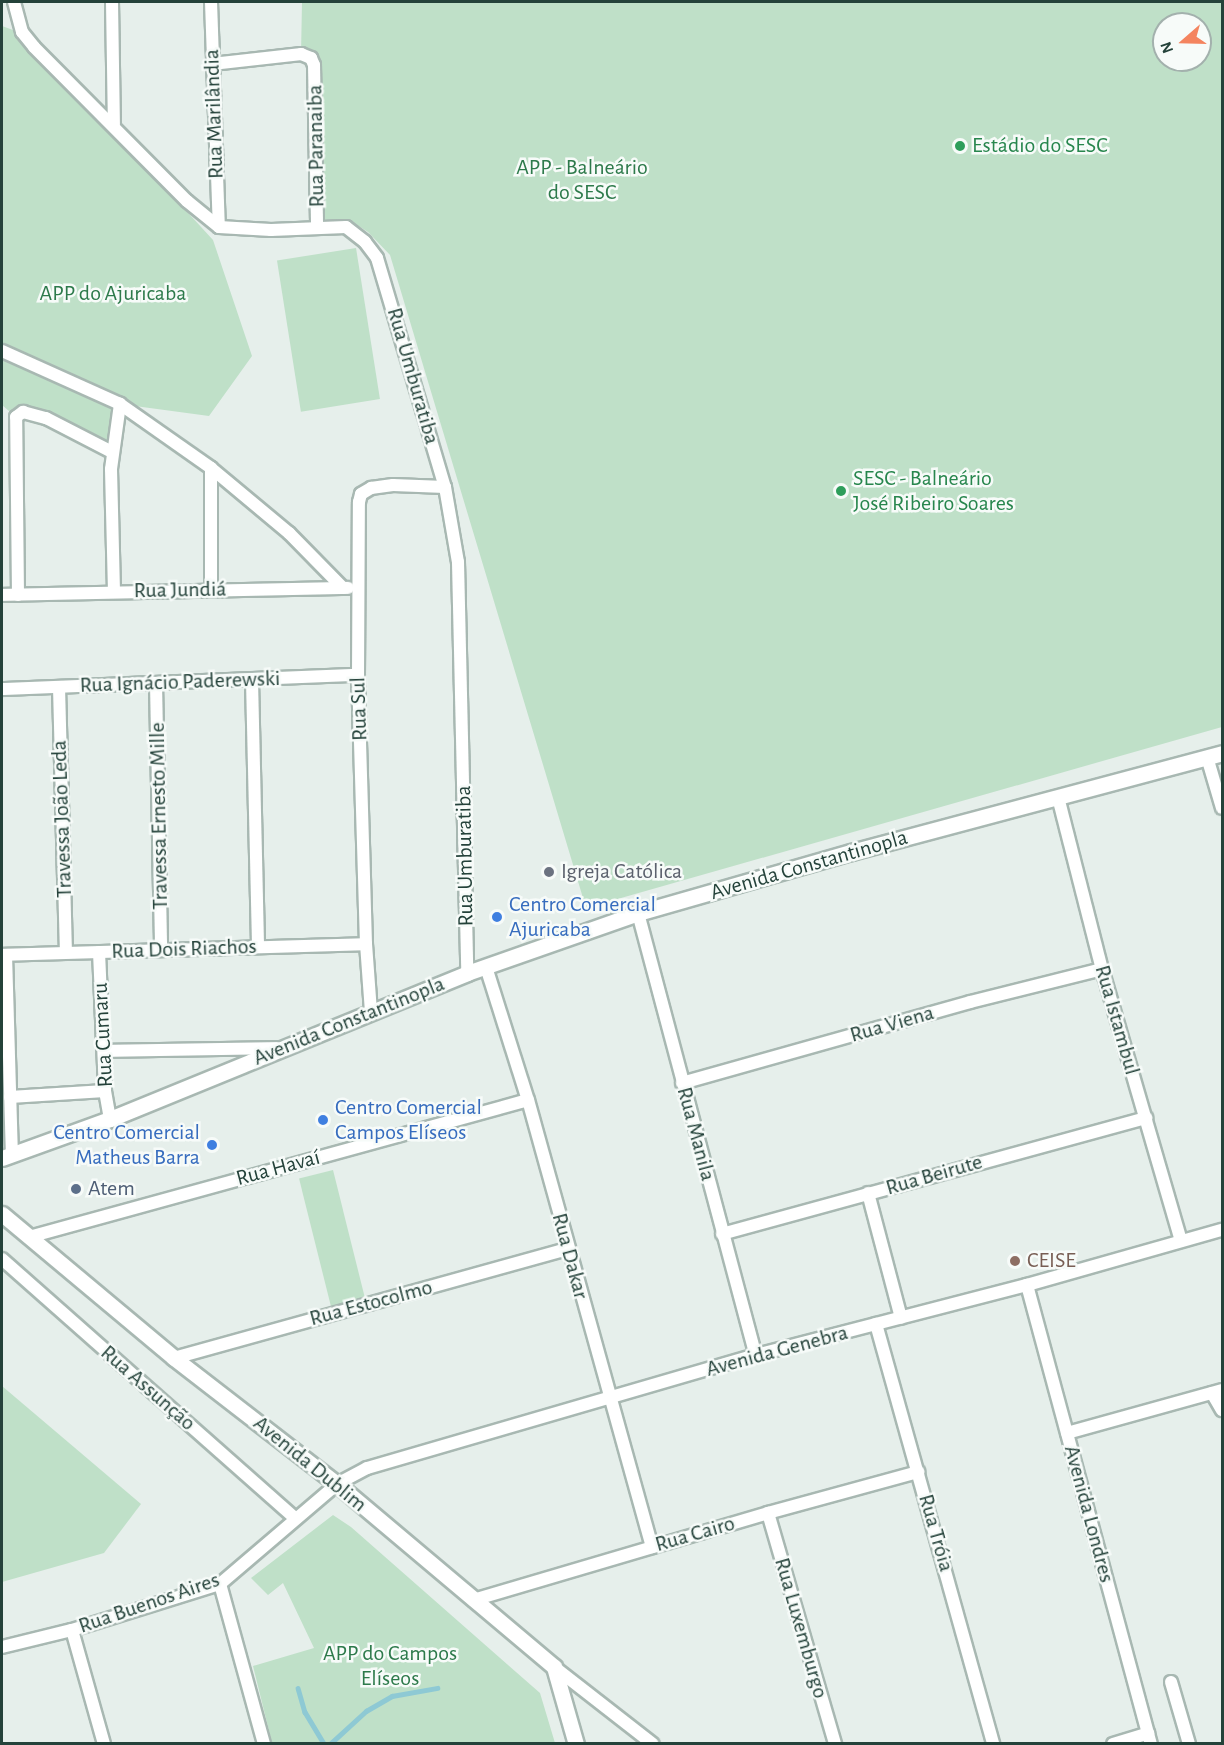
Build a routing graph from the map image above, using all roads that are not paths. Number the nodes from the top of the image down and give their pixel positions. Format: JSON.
{"nodes":[{"id":1,"x":15,"y":2,"type":"edge"},
{"id":2,"x":112,"y":2,"type":"edge"},
{"id":3,"x":211,"y":2,"type":"edge"},
{"id":4,"x":212,"y":64,"type":"junction"},
{"id":5,"x":114,"y":124,"type":"junction"},
{"id":6,"x":317,"y":226,"type":"junction"},
{"id":7,"x":219,"y":227,"type":"junction"},
{"id":8,"x":2,"y":351,"type":"edge"},
{"id":9,"x":120,"y":404,"type":"junction"},
{"id":10,"x":112,"y":453,"type":"junction"},
{"id":11,"x":211,"y":468,"type":"junction"},
{"id":12,"x":15,"y":472,"type":"junction"},
{"id":13,"x":2,"y":473,"type":"edge"},
{"id":14,"x":445,"y":487,"type":"junction"},
{"id":15,"x":344,"y":588,"type":"junction"},
{"id":16,"x":359,"y":588,"type":"junction"},
{"id":17,"x":211,"y":590,"type":"junction"},
{"id":18,"x":114,"y":592,"type":"junction"},
{"id":19,"x":18,"y":595,"type":"junction"},
{"id":20,"x":2,"y":596,"type":"edge"},
{"id":21,"x":358,"y":675,"type":"junction"},
{"id":22,"x":252,"y":680,"type":"junction"},
{"id":23,"x":156,"y":683,"type":"junction"},
{"id":24,"x":59,"y":687,"type":"junction"},
{"id":25,"x":2,"y":689,"type":"edge"},
{"id":26,"x":1215,"y":755,"type":"edge"},
{"id":27,"x":1058,"y":797,"type":"junction"},
{"id":28,"x":1222,"y":808,"type":"edge"},
{"id":29,"x":638,"y":913,"type":"junction"},
{"id":30,"x":366,"y":944,"type":"junction"},
{"id":31,"x":258,"y":946,"type":"junction"},
{"id":32,"x":161,"y":948,"type":"junction"},
{"id":33,"x":66,"y":951,"type":"junction"},
{"id":34,"x":99,"y":951,"type":"junction"},
{"id":35,"x":4,"y":955,"type":"edge"},
{"id":36,"x":486,"y":967,"type":"junction"},
{"id":37,"x":1102,"y":969,"type":"junction"},
{"id":38,"x":467,"y":973,"type":"junction"},
{"id":39,"x":371,"y":1012,"type":"junction"},
{"id":40,"x":281,"y":1048,"type":"junction"},
{"id":41,"x":104,"y":1051,"type":"junction"},
{"id":42,"x":682,"y":1083,"type":"junction"},
{"id":43,"x":105,"y":1091,"type":"junction"},
{"id":44,"x":10,"y":1097,"type":"junction"},
{"id":45,"x":528,"y":1100,"type":"junction"},
{"id":46,"x":1146,"y":1118,"type":"junction"},
{"id":47,"x":110,"y":1119,"type":"junction"},
{"id":48,"x":6,"y":1128,"type":"edge"},
{"id":49,"x":7,"y":1156,"type":"edge"},
{"id":50,"x":868,"y":1193,"type":"junction"},
{"id":51,"x":2,"y":1214,"type":"edge"},
{"id":52,"x":1222,"y":1230,"type":"edge"},
{"id":53,"x":722,"y":1234,"type":"junction"},
{"id":54,"x":29,"y":1237,"type":"junction"},
{"id":55,"x":1181,"y":1241,"type":"junction"},
{"id":56,"x":568,"y":1249,"type":"junction"},
{"id":57,"x":2,"y":1259,"type":"edge"},
{"id":58,"x":1027,"y":1285,"type":"junction"},
{"id":59,"x":901,"y":1318,"type":"junction"},
{"id":60,"x":876,"y":1324,"type":"junction"},
{"id":61,"x":756,"y":1355,"type":"junction"},
{"id":62,"x":174,"y":1358,"type":"junction"},
{"id":63,"x":1217,"y":1391,"type":"edge"},
{"id":64,"x":610,"y":1398,"type":"junction"},
{"id":65,"x":1222,"y":1410,"type":"edge"},
{"id":66,"x":1067,"y":1433,"type":"junction"},
{"id":67,"x":918,"y":1472,"type":"junction"},
{"id":68,"x":337,"y":1484,"type":"junction"},
{"id":69,"x":768,"y":1513,"type":"junction"},
{"id":70,"x":295,"y":1518,"type":"junction"},
{"id":71,"x":652,"y":1547,"type":"junction"},
{"id":72,"x":220,"y":1584,"type":"junction"},
{"id":73,"x":473,"y":1600,"type":"junction"},
{"id":74,"x":72,"y":1630,"type":"junction"},
{"id":75,"x":2,"y":1647,"type":"edge"},
{"id":76,"x":554,"y":1667,"type":"junction"},
{"id":77,"x":1170,"y":1682,"type":"dead end"},
{"id":78,"x":1150,"y":1738,"type":"edge"},
{"id":79,"x":104,"y":1743,"type":"edge"},
{"id":80,"x":264,"y":1743,"type":"edge"},
{"id":81,"x":576,"y":1743,"type":"edge"},
{"id":82,"x":653,"y":1743,"type":"edge"},
{"id":83,"x":835,"y":1743,"type":"edge"},
{"id":84,"x":993,"y":1743,"type":"edge"},
{"id":85,"x":1113,"y":1743,"type":"edge"},
{"id":86,"x":1189,"y":1743,"type":"edge"}],
"edges":[{"from":1,"to":5,"type":"street"},
{"from":2,"to":5,"type":"street"},
{"from":3,"to":4,"type":"street","name":"Rua Marilândia"},
{"from":4,"to":6,"type":"street","name":"Rua Paranaiba"},
{"from":4,"to":7,"type":"street","name":"Rua Marilândia"},
{"from":5,"to":7,"type":"street"},
{"from":6,"to":7,"type":"street","name":"Rua Umburatiba"},
{"from":6,"to":14,"type":"street","name":"Rua Umburatiba"},
{"from":8,"to":9,"type":"street"},
{"from":9,"to":10,"type":"street"},
{"from":9,"to":11,"type":"street"},
{"from":10,"to":12,"type":"street"},
{"from":10,"to":18,"type":"street"},
{"from":11,"to":15,"type":"street"},
{"from":11,"to":17,"type":"street"},
{"from":12,"to":13,"type":"street"},
{"from":12,"to":19,"type":"street"},
{"from":14,"to":16,"type":"street","name":"Rua Sul"},
{"from":14,"to":38,"type":"street","name":"Rua Umburatiba"},
{"from":15,"to":16,"type":"street","name":"Rua Jundiá"},
{"from":15,"to":17,"type":"street","name":"Rua Jundiá"},
{"from":16,"to":21,"type":"street","name":"Rua Sul"},
{"from":17,"to":18,"type":"street","name":"Rua Jundiá"},
{"from":18,"to":19,"type":"street","name":"Rua Jundiá"},
{"from":19,"to":20,"type":"street","name":"Rua Jundiá"},
{"from":21,"to":22,"type":"street","name":"Rua Ignácio Paderewski"},
{"from":21,"to":30,"type":"street","name":"Rua Sul"},
{"from":22,"to":23,"type":"street","name":"Rua Ignácio Paderewski"},
{"from":22,"to":31,"type":"street"},
{"from":23,"to":24,"type":"street","name":"Rua Ignácio Paderewski"},
{"from":23,"to":32,"type":"street","name":"Travessa Ernesto Mille"},
{"from":24,"to":25,"type":"street","name":"Rua Ignácio Paderewski"},
{"from":24,"to":33,"type":"street","name":"Travessa João Leda"},
{"from":26,"to":27,"type":"street","name":"Avenida Constantinopla"},
{"from":26,"to":28,"type":"street"},
{"from":27,"to":29,"type":"street","name":"Avenida Constantinopla"},
{"from":27,"to":37,"type":"street","name":"Rua Istambul"},
{"from":29,"to":36,"type":"street","name":"Avenida Constantinopla"},
{"from":29,"to":42,"type":"street","name":"Rua Manila"},
{"from":30,"to":31,"type":"street","name":"Rua Dois Riachos"},
{"from":30,"to":39,"type":"street","name":"Rua Sul"},
{"from":31,"to":32,"type":"street","name":"Rua Dois Riachos"},
{"from":32,"to":34,"type":"street","name":"Rua Dois Riachos"},
{"from":33,"to":34,"type":"street","name":"Rua Dois Riachos"},
{"from":33,"to":35,"type":"street","name":"Rua Dois Riachos"},
{"from":34,"to":41,"type":"street","name":"Rua Cumaru"},
{"from":35,"to":44,"type":"street"},
{"from":36,"to":38,"type":"street","name":"Avenida Constantinopla"},
{"from":36,"to":45,"type":"street","name":"Rua Dakar"},
{"from":37,"to":42,"type":"street","name":"Rua Viena"},
{"from":37,"to":46,"type":"street","name":"Rua Istambul"},
{"from":38,"to":39,"type":"street","name":"Avenida Constantinopla"},
{"from":39,"to":40,"type":"street","name":"Avenida Constantinopla"},
{"from":40,"to":41,"type":"street"},
{"from":40,"to":47,"type":"street","name":"Avenida Constantinopla"},
{"from":41,"to":43,"type":"street","name":"Rua Cumaru"},
{"from":42,"to":53,"type":"street","name":"Rua Manila"},
{"from":43,"to":44,"type":"street"},
{"from":43,"to":47,"type":"street","name":"Rua Cumaru"},
{"from":44,"to":48,"type":"street"},
{"from":45,"to":54,"type":"street","name":"Rua Havaí"},
{"from":45,"to":56,"type":"street","name":"Rua Dakar"},
{"from":46,"to":50,"type":"street","name":"Rua Beirute"},
{"from":46,"to":55,"type":"street","name":"Rua Istambul"},
{"from":47,"to":49,"type":"street","name":"Avenida Constantinopla"},
{"from":48,"to":49,"type":"street"},
{"from":50,"to":53,"type":"street","name":"Rua Beirute"},
{"from":50,"to":59,"type":"street"},
{"from":51,"to":54,"type":"street","name":"Avenida Dublim"},
{"from":52,"to":55,"type":"street","name":"Avenida Genebra"},
{"from":53,"to":61,"type":"street","name":"Rua Manila"},
{"from":54,"to":62,"type":"street","name":"Avenida Dublim"},
{"from":55,"to":58,"type":"street","name":"Avenida Genebra"},
{"from":56,"to":62,"type":"street","name":"Rua Estocolmo"},
{"from":56,"to":64,"type":"street","name":"Rua Dakar"},
{"from":57,"to":70,"type":"street","name":"Rua Assunção"},
{"from":58,"to":59,"type":"street","name":"Avenida Genebra"},
{"from":58,"to":66,"type":"street","name":"Avenida Londres"},
{"from":59,"to":60,"type":"street","name":"Avenida Genebra"},
{"from":60,"to":61,"type":"street","name":"Avenida Genebra"},
{"from":60,"to":67,"type":"street","name":"Rua Tróia"},
{"from":61,"to":64,"type":"street","name":"Avenida Genebra"},
{"from":62,"to":68,"type":"street","name":"Avenida Dublim"},
{"from":63,"to":65,"type":"street"},
{"from":63,"to":66,"type":"street"},
{"from":64,"to":68,"type":"street","name":"Avenida Genebra"},
{"from":64,"to":71,"type":"street","name":"Rua Dakar"},
{"from":66,"to":78,"type":"street","name":"Avenida Londres"},
{"from":67,"to":69,"type":"street","name":"Rua Cairo"},
{"from":67,"to":84,"type":"street","name":"Rua Tróia"},
{"from":68,"to":70,"type":"street","name":"Rua Buenos Aires"},
{"from":68,"to":73,"type":"street","name":"Avenida Dublim"},
{"from":69,"to":71,"type":"street","name":"Rua Cairo"},
{"from":69,"to":83,"type":"street","name":"Rua Luxemburgo"},
{"from":70,"to":72,"type":"street","name":"Rua Buenos Aires"},
{"from":71,"to":73,"type":"street","name":"Rua Cairo"},
{"from":72,"to":74,"type":"street","name":"Rua Buenos Aires"},
{"from":72,"to":80,"type":"street"},
{"from":73,"to":76,"type":"street","name":"Avenida Dublim"},
{"from":74,"to":75,"type":"street","name":"Rua Buenos Aires"},
{"from":74,"to":79,"type":"street"},
{"from":76,"to":81,"type":"street"},
{"from":76,"to":82,"type":"street"},
{"from":77,"to":86,"type":"street"},
{"from":78,"to":85,"type":"street"}]}
